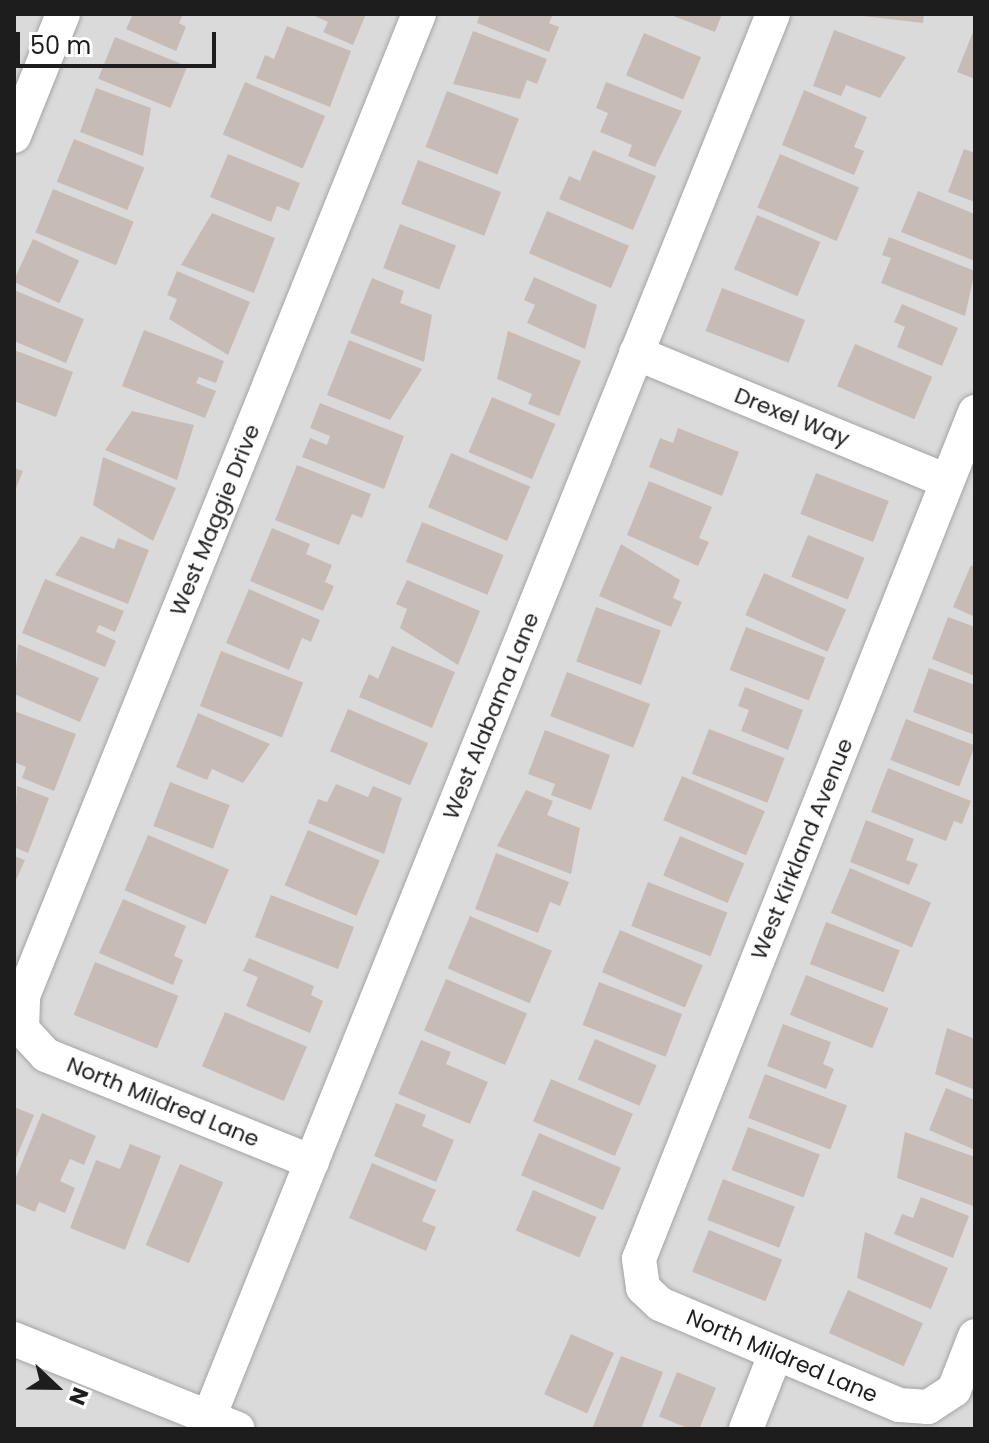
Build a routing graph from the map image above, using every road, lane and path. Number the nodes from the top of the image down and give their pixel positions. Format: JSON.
{"nodes":[{"id":1,"x":63,"y":14,"type":"edge"},
{"id":2,"x":419,"y":14,"type":"edge"},
{"id":3,"x":773,"y":14,"type":"edge"},
{"id":4,"x":14,"y":136,"type":"edge"},
{"id":5,"x":636,"y":353,"type":"junction"},
{"id":6,"x":975,"y":412,"type":"edge"},
{"id":7,"x":947,"y":481,"type":"junction"},
{"id":8,"x":22,"y":1029,"type":"joint"},
{"id":9,"x":312,"y":1162,"type":"junction"},
{"id":10,"x":643,"y":1288,"type":"joint"},
{"id":11,"x":975,"y":1336,"type":"edge"},
{"id":12,"x":14,"y":1339,"type":"edge"},
{"id":13,"x":775,"y":1355,"type":"junction"},
{"id":14,"x":224,"y":1423,"type":"edge"},
{"id":15,"x":746,"y":1429,"type":"edge"}],
"edges":[{"from":1,"to":4,"type":"street"},
{"from":2,"to":8,"type":"street","name":"West Maggie Drive"},
{"from":3,"to":5,"type":"street","name":"West Alabama Lane"},
{"from":5,"to":7,"type":"street","name":"Drexel Way"},
{"from":5,"to":9,"type":"street","name":"West Alabama Lane"},
{"from":6,"to":7,"type":"street","name":"West Kirkland Avenue"},
{"from":7,"to":10,"type":"street","name":"West Kirkland Avenue"},
{"from":8,"to":9,"type":"street","name":"North Mildred Lane"},
{"from":9,"to":14,"type":"street","name":"West Alabama Lane"},
{"from":10,"to":13,"type":"street","name":"North Mildred Lane"},
{"from":11,"to":13,"type":"street","name":"North Mildred Lane"},
{"from":12,"to":14,"type":"street"},
{"from":13,"to":15,"type":"street"}]}
